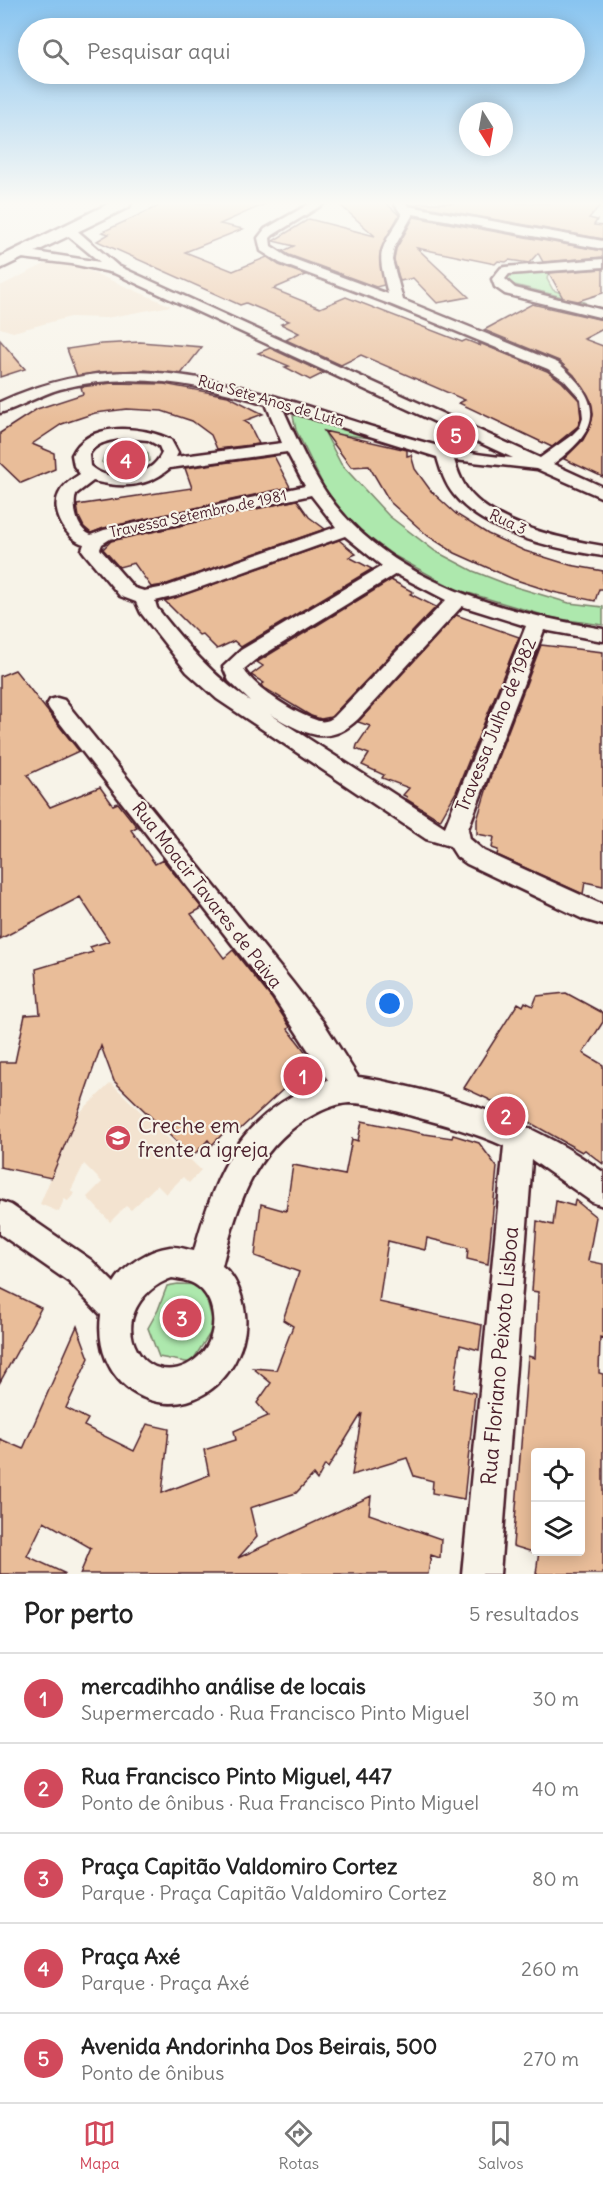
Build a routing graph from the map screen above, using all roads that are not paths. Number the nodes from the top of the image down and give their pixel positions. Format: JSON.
{"nodes":[{"id":1,"x":132,"y":276,"type":"edge"},
{"id":2,"x":328,"y":276,"type":"edge"},
{"id":3,"x":390,"y":276,"type":"edge"},
{"id":4,"x":500,"y":276,"type":"edge"},
{"id":5,"x":397,"y":302,"type":"junction"},
{"id":6,"x":603,"y":314,"type":"edge"},
{"id":7,"x":271,"y":399,"type":"junction"},
{"id":8,"x":0,"y":408,"type":"edge"},
{"id":9,"x":292,"y":446,"type":"junction"},
{"id":10,"x":444,"y":454,"type":"junction"},
{"id":11,"x":168,"y":462,"type":"junction"},
{"id":12,"x":543,"y":464,"type":"junction"},
{"id":13,"x":90,"y":475,"type":"junction"},
{"id":14,"x":315,"y":489,"type":"junction"},
{"id":15,"x":603,"y":494,"type":"edge"},
{"id":16,"x":347,"y":529,"type":"junction"},
{"id":17,"x":94,"y":541,"type":"junction"},
{"id":18,"x":603,"y":551,"type":"edge"},
{"id":19,"x":396,"y":566,"type":"junction"},
{"id":20,"x":144,"y":597,"type":"junction"},
{"id":21,"x":457,"y":599,"type":"junction"},
{"id":22,"x":537,"y":624,"type":"junction"},
{"id":23,"x":603,"y":635,"type":"edge"},
{"id":24,"x":194,"y":667,"type":"junction"},
{"id":25,"x":233,"y":667,"type":"junction"},
{"id":26,"x":57,"y":705,"type":"dead end"},
{"id":27,"x":457,"y":839,"type":"junction"},
{"id":28,"x":603,"y":915,"type":"edge"},
{"id":29,"x":350,"y":1090,"type":"junction"},
{"id":30,"x":519,"y":1137,"type":"junction"},
{"id":31,"x":603,"y":1191,"type":"edge"},
{"id":32,"x":0,"y":1216,"type":"edge"},
{"id":33,"x":205,"y":1269,"type":"junction"},
{"id":34,"x":118,"y":1309,"type":"junction"},
{"id":35,"x":481,"y":1574,"type":"edge"}],
"edges":[{"from":1,"to":12,"type":"street"},
{"from":2,"to":5,"type":"street"},
{"from":3,"to":5,"type":"street"},
{"from":4,"to":6,"type":"street"},
{"from":5,"to":12,"type":"street"},
{"from":7,"to":8,"type":"street","name":"Rua Sete Anos de Luta"},
{"from":7,"to":9,"type":"street"},
{"from":7,"to":10,"type":"street","name":"Rua Sete Anos de Luta"},
{"from":9,"to":11,"type":"street"},
{"from":9,"to":14,"type":"street"},
{"from":10,"to":12,"type":"street","name":"Rua Sete Anos de Luta"},
{"from":10,"to":18,"type":"street","name":"Rua 3"},
{"from":11,"to":13,"type":"street"},
{"from":11,"to":13,"type":"street"},
{"from":12,"to":15,"type":"street"},
{"from":13,"to":17,"type":"street"},
{"from":14,"to":16,"type":"street"},
{"from":14,"to":17,"type":"street","name":"Travessa Setembro de 1981"},
{"from":16,"to":19,"type":"street"},
{"from":16,"to":20,"type":"street"},
{"from":17,"to":20,"type":"street","name":"Travessa Setembro de 1981"},
{"from":19,"to":21,"type":"street"},
{"from":19,"to":25,"type":"street"},
{"from":20,"to":24,"type":"street"},
{"from":21,"to":22,"type":"street"},
{"from":21,"to":25,"type":"street"},
{"from":22,"to":23,"type":"street"},
{"from":22,"to":27,"type":"street","name":"Travessa Julho de 1982"},
{"from":24,"to":25,"type":"street"},
{"from":24,"to":27,"type":"street"},
{"from":26,"to":29,"type":"street","name":"Rua Moacir Tavares de Paiva"},
{"from":27,"to":28,"type":"street"},
{"from":29,"to":30,"type":"street"},
{"from":29,"to":33,"type":"street"},
{"from":30,"to":31,"type":"street"},
{"from":30,"to":35,"type":"street","name":"Rua Floriano Peixoto Lisboa"},
{"from":32,"to":34,"type":"street"},
{"from":33,"to":34,"type":"street"},
{"from":33,"to":34,"type":"street"}]}
